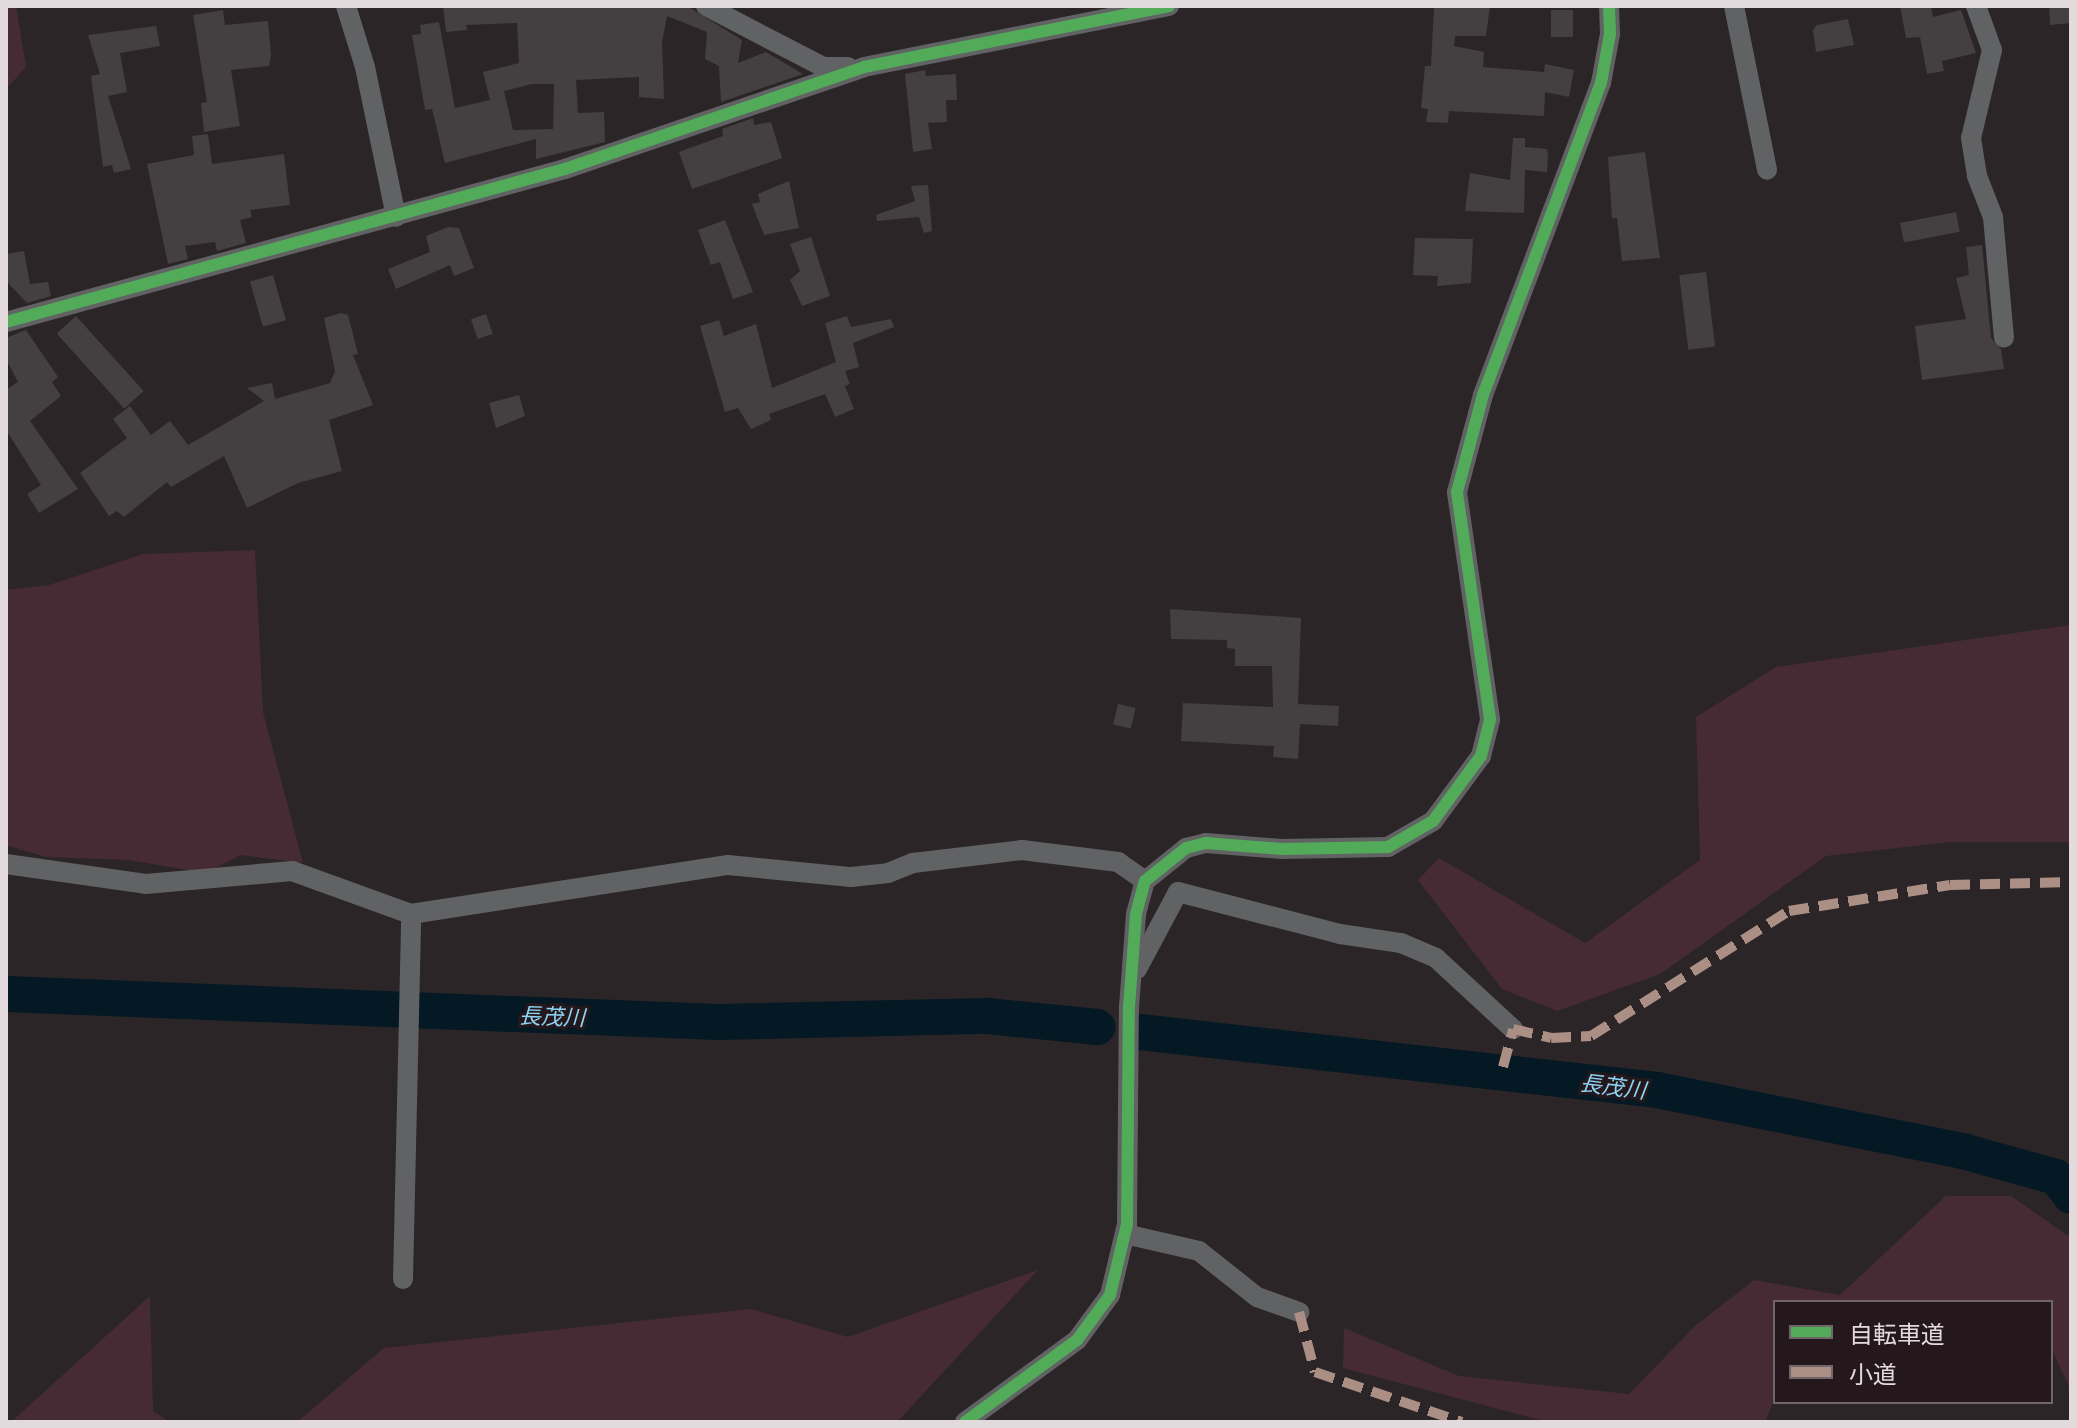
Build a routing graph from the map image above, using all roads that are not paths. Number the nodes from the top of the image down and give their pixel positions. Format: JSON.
{"nodes":[{"id":1,"x":346,"y":6,"type":"edge"},
{"id":2,"x":706,"y":6,"type":"edge"},
{"id":3,"x":1169,"y":6,"type":"edge"},
{"id":4,"x":1609,"y":6,"type":"edge"},
{"id":5,"x":1734,"y":6,"type":"edge"},
{"id":6,"x":1976,"y":6,"type":"edge"},
{"id":7,"x":864,"y":67,"type":"junction"},
{"id":8,"x":1767,"y":170,"type":"dead end"},
{"id":9,"x":396,"y":217,"type":"junction"},
{"id":10,"x":6,"y":322,"type":"edge"},
{"id":11,"x":2004,"y":337,"type":"dead end"},
{"id":12,"x":6,"y":864,"type":"edge"},
{"id":13,"x":1145,"y":881,"type":"junction"},
{"id":14,"x":411,"y":914,"type":"junction"},
{"id":15,"x":1135,"y":973,"type":"junction"},
{"id":16,"x":1513,"y":1029,"type":"dead end"},
{"id":17,"x":1125,"y":1234,"type":"junction"},
{"id":18,"x":403,"y":1279,"type":"dead end"},
{"id":19,"x":1299,"y":1312,"type":"dead end"},
{"id":20,"x":965,"y":1422,"type":"edge"}],
"edges":[{"from":1,"to":9,"type":"street"},
{"from":2,"to":7,"type":"street"},
{"from":3,"to":7,"type":"street"},
{"from":4,"to":13,"type":"street"},
{"from":5,"to":8,"type":"street"},
{"from":6,"to":11,"type":"street"},
{"from":7,"to":9,"type":"street"},
{"from":9,"to":10,"type":"street"},
{"from":12,"to":14,"type":"street"},
{"from":13,"to":14,"type":"street"},
{"from":13,"to":15,"type":"street"},
{"from":14,"to":18,"type":"street"},
{"from":15,"to":16,"type":"street"},
{"from":15,"to":17,"type":"street"},
{"from":17,"to":19,"type":"street"},
{"from":17,"to":20,"type":"street"}]}
